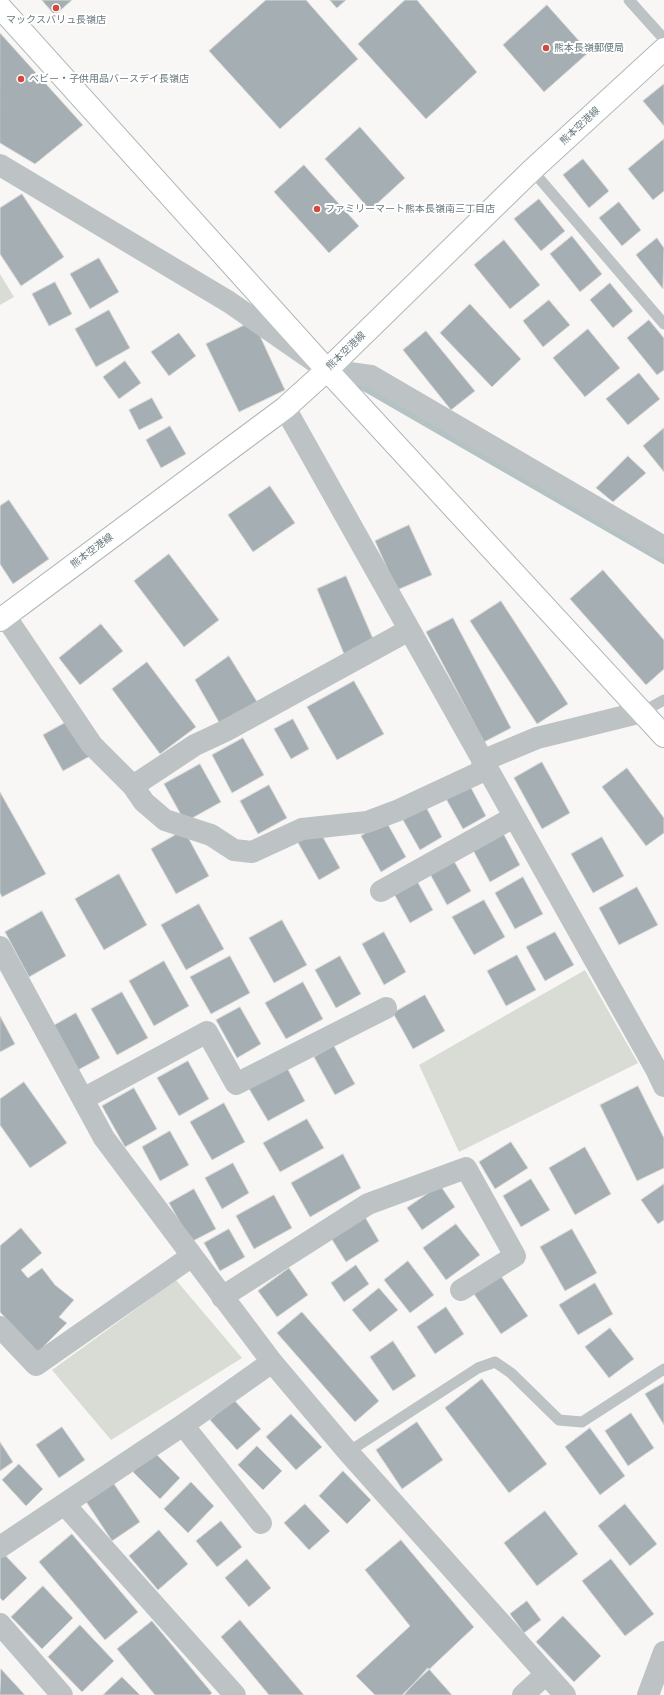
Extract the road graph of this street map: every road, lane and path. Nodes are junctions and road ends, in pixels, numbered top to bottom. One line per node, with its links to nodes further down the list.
1 (628, 0): 3 (lane)
2 (0, 7): 8 (street)
3 (664, 39)
4 (664, 49): 6 (street, 熊本空港線)
5 (0, 165): 8 (street)
6 (532, 170): 7 (lane); 8 (street, 熊本空港線)
7 (664, 324)
8 (327, 370): 9 (street, 熊本空港線); 10 (street); 14 (street)
9 (285, 408): 11 (street, 熊本空港線); 12 (street)
10 (664, 547)
11 (2, 618): 17 (street)
12 (409, 630): 16 (street); 17 (street)
13 (664, 700): 14 (lane)
14 (642, 712): 15 (street); 16 (street)
15 (664, 736)
16 (485, 765): 17 (street); 18 (street)
17 (133, 786)
18 (514, 817): 19 (street); 22 (street)
19 (382, 891)
20 (2, 954): 23 (street)
21 (386, 1008): 23 (street)
22 (664, 1086)
23 (83, 1099): 24 (street)
24 (192, 1256): 26 (street); 27 (street)
25 (461, 1290): 26 (street)
26 (222, 1297): 28 (street)
27 (0, 1327)
28 (272, 1362): 30 (street); 31 (street)
29 (664, 1370): 31 (lane)
30 (183, 1426): 32 (street); 33 (street)
31 (348, 1452): 37 (street)
32 (65, 1505): 34 (street); 39 (street)
33 (261, 1523)
34 (0, 1547)
35 (0, 1624): 38 (street)
36 (664, 1652): 42 (street)
37 (546, 1674): 40 (street); 41 (street)
38 (62, 1695)
39 (235, 1695)
40 (523, 1695)
41 (565, 1695)
42 (648, 1695)

